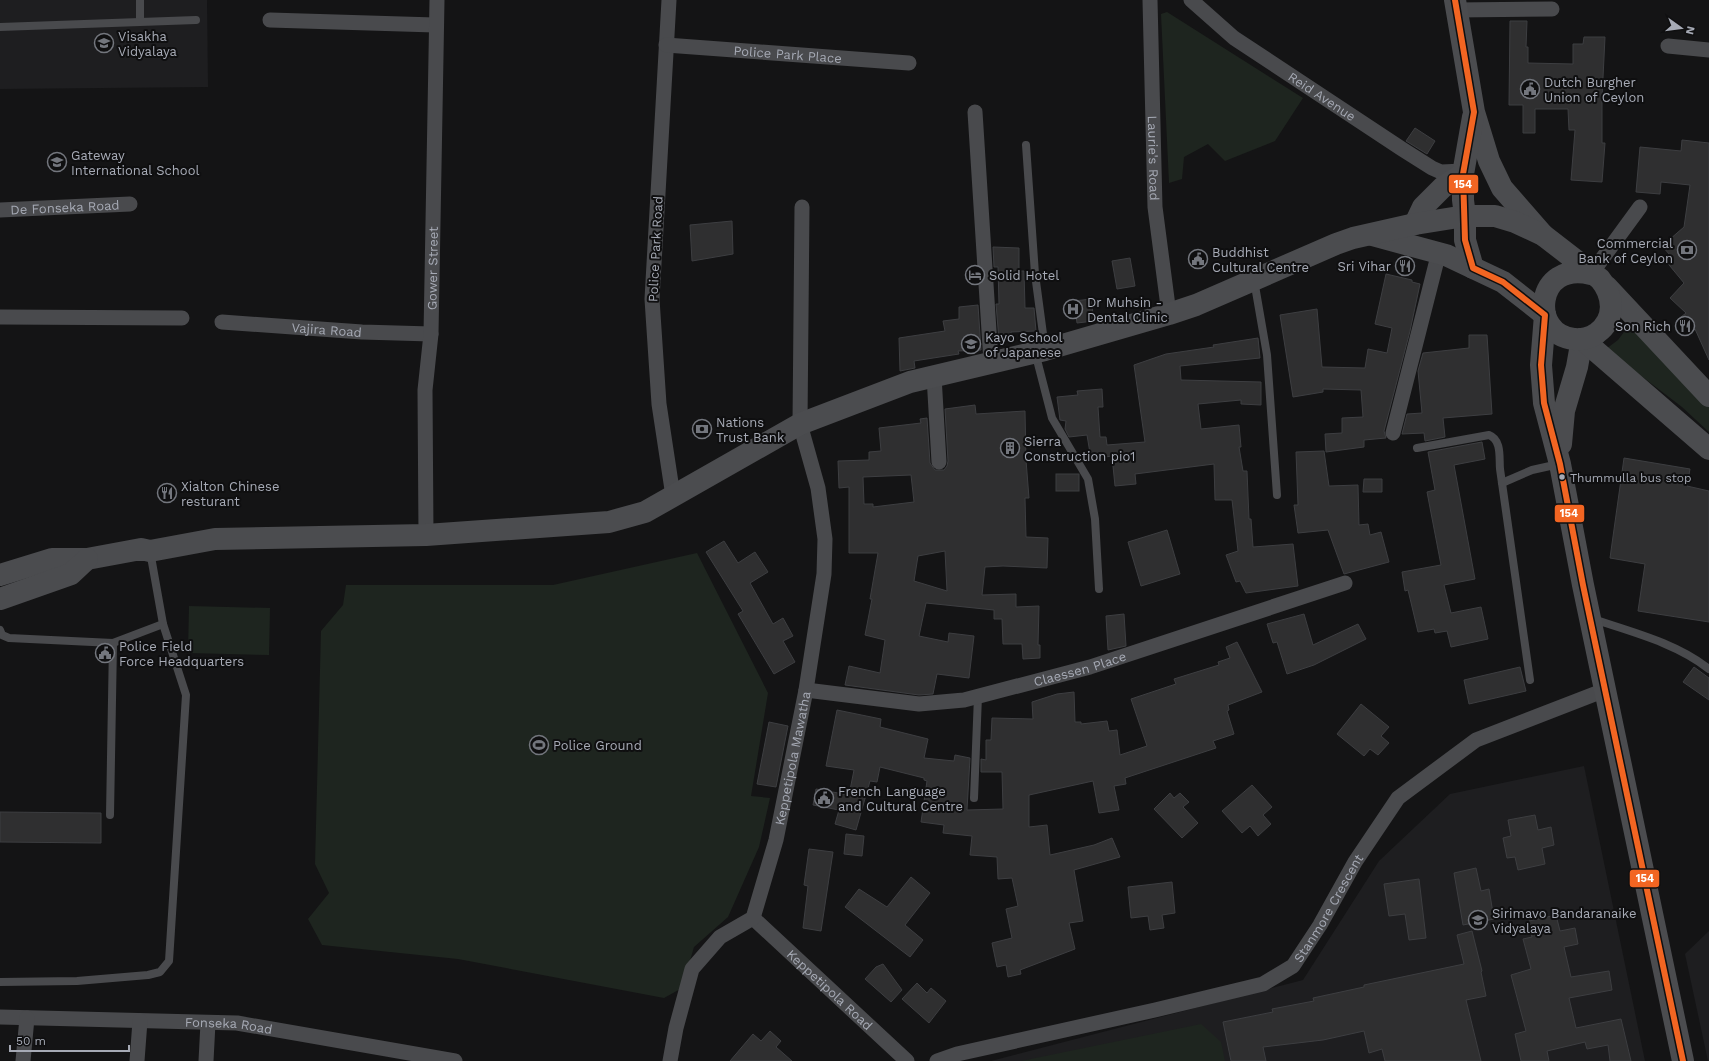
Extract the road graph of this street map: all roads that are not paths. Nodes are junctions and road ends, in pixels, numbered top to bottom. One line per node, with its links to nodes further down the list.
1 (140, 0): 10 (lane)
2 (436, 0): 11 (street, Gower Street)
3 (669, 0): 13 (street, Police Park Road)
4 (1150, 0): 33 (street, Laurie's Road)
5 (1191, 0): 20 (street, Reid Avenue)
6 (1455, 5): 7 (street); 18 (main road)
7 (1552, 9)
8 (196, 20): 10 (lane)
9 (270, 20): 11 (street)
10 (140, 21): 12 (lane)
11 (435, 26): 38 (street, Gower Street)
12 (0, 27)
13 (666, 45): 16 (street, Police Park Place); 52 (street, Police Park Road)
14 (1668, 46): 15 (street)
15 (1709, 50)
16 (909, 63)
17 (975, 112): 41 (street)
18 (1474, 112): 20 (main road); 28 (main road)
19 (1026, 145): 40 (lane)
20 (1463, 172): 25 (main road); 26 (main road)
21 (130, 204): 24 (street, De Fonseka Road)
22 (802, 207): 44 (street, Keppetipola Mawatha)
23 (1640, 207): 32 (street)
24 (0, 210)
25 (1465, 216): 26 (main road); 28 (main road); 30 (main road)
26 (1415, 224): 27 (main road)
27 (1370, 234): 29 (main road); 31 (main road)
28 (1543, 235): 32 (main road)
29 (1439, 252): 30 (main road); 45 (street)
30 (1472, 268): 34 (main road)
31 (1254, 280): 33 (main road); 51 (lane)
32 (1599, 281): 34 (main road); 39 (main road); 43 (main road)
33 (1169, 314): 40 (main road)
34 (1545, 315): 39 (main road); 49 (main road)
35 (0, 317): 36 (street)
36 (182, 318)
37 (222, 322): 38 (street, Vajira Road)
38 (431, 334): 53 (street, Gower Street)
39 (1582, 339): 47 (main road); 49 (main road)
40 (1040, 351): 41 (main road); 58 (lane)
41 (991, 362): 42 (main road)
42 (934, 376): 44 (main road); 48 (street)
43 (1709, 396)
44 (800, 424): 52 (main road); 66 (street, Keppetipola Mawatha)
45 (1393, 433)
46 (1418, 448): 50 (lane)
47 (1709, 449)
48 (939, 462)
49 (1560, 464): 50 (lane); 60 (main road)
50 (1502, 483): 65 (lane)
51 (1277, 495)
52 (673, 496): 53 (main road)
53 (426, 536): 54 (main road)
54 (150, 551): 55 (main road); 61 (lane)
55 (87, 559): 56 (main road); 59 (main road)
56 (0, 574)
57 (1345, 584): 68 (street, Claessen Place)
58 (1099, 589)
59 (0, 599)
60 (1590, 618): 64 (lane); 67 (main road)
61 (163, 624): 63 (lane); 72 (lane)
62 (0, 630): 63 (lane)
63 (113, 642): 70 (lane)
64 (1709, 669)
65 (1530, 680)
66 (806, 690): 68 (street, Claessen Place); 71 (street, Keppetipola Mawatha)
67 (1605, 690): 83 (street, Stanmore Crescent); 84 (main road)
68 (978, 696): 69 (lane)
69 (974, 798)
70 (110, 815)
71 (753, 918): 81 (street); 82 (street, Keppetipola Road)
72 (0, 982)
73 (0, 1017): 74 (street, Fonseka Road)
74 (27, 1018): 75 (street, Fonseka Road); 77 (street)
75 (140, 1021): 76 (street, Fonseka Road); 78 (street)
76 (208, 1023): 79 (street); 80 (street, Fonseka Road)
77 (23, 1061)
78 (137, 1061)
79 (206, 1061)
80 (455, 1061)
81 (670, 1061)
82 (907, 1061)
83 (938, 1061)
84 (1682, 1061)

